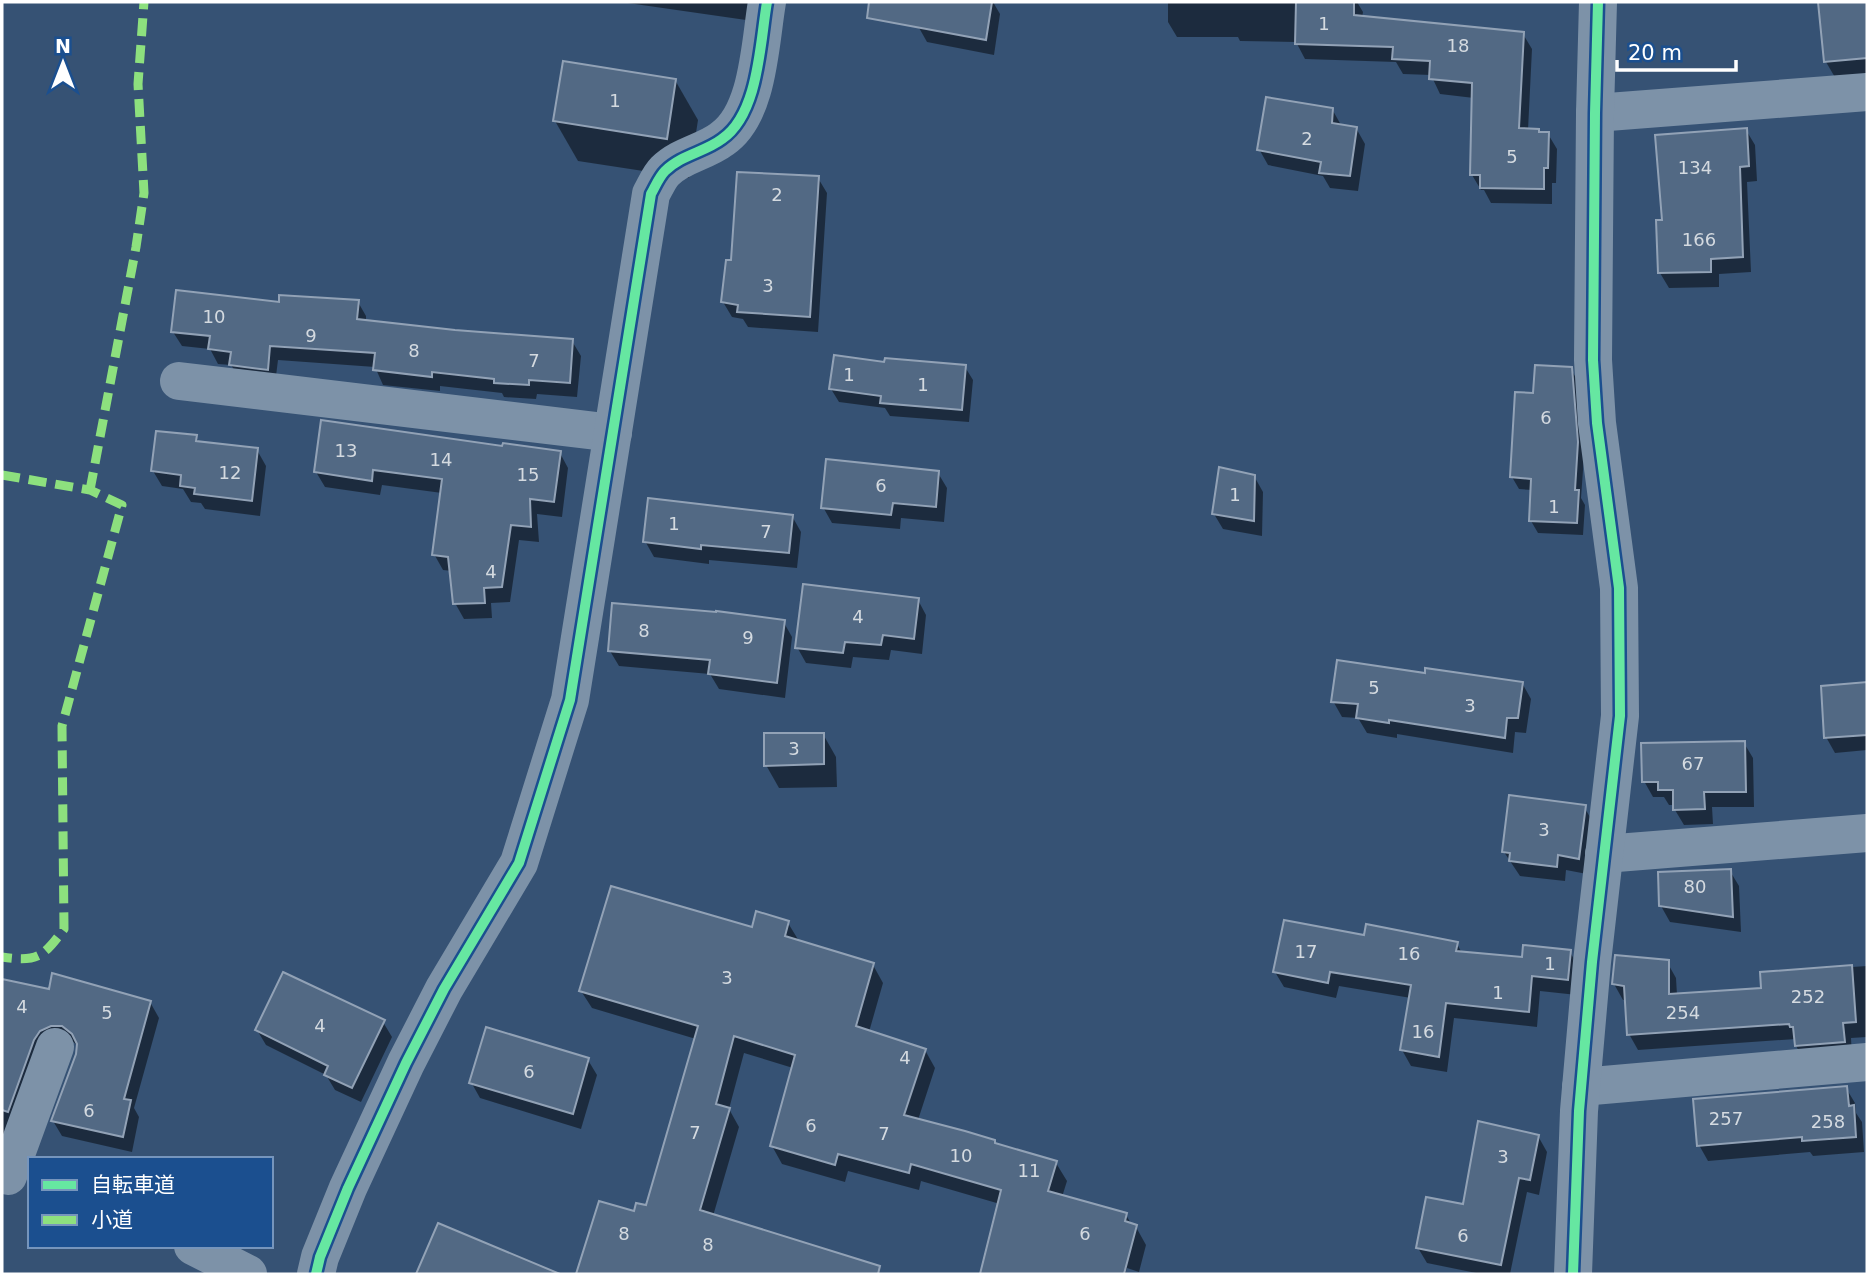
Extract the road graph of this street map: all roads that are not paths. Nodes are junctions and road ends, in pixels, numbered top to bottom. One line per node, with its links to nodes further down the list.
1 (767, 2): 6 (street)
2 (1598, 2): 4 (street)
3 (1867, 92): 4 (street)
4 (1595, 113): 8 (street)
5 (179, 381): 6 (street)
6 (613, 433): 15 (street)
7 (1867, 833): 8 (street)
8 (1604, 854): 11 (street)
9 (55, 1046): 12 (street)
10 (1867, 1062): 11 (street)
11 (1581, 1087): 16 (street)
12 (13, 1178)
13 (197, 1248): 14 (street)
14 (248, 1274)
15 (316, 1274)
16 (1573, 1274)

